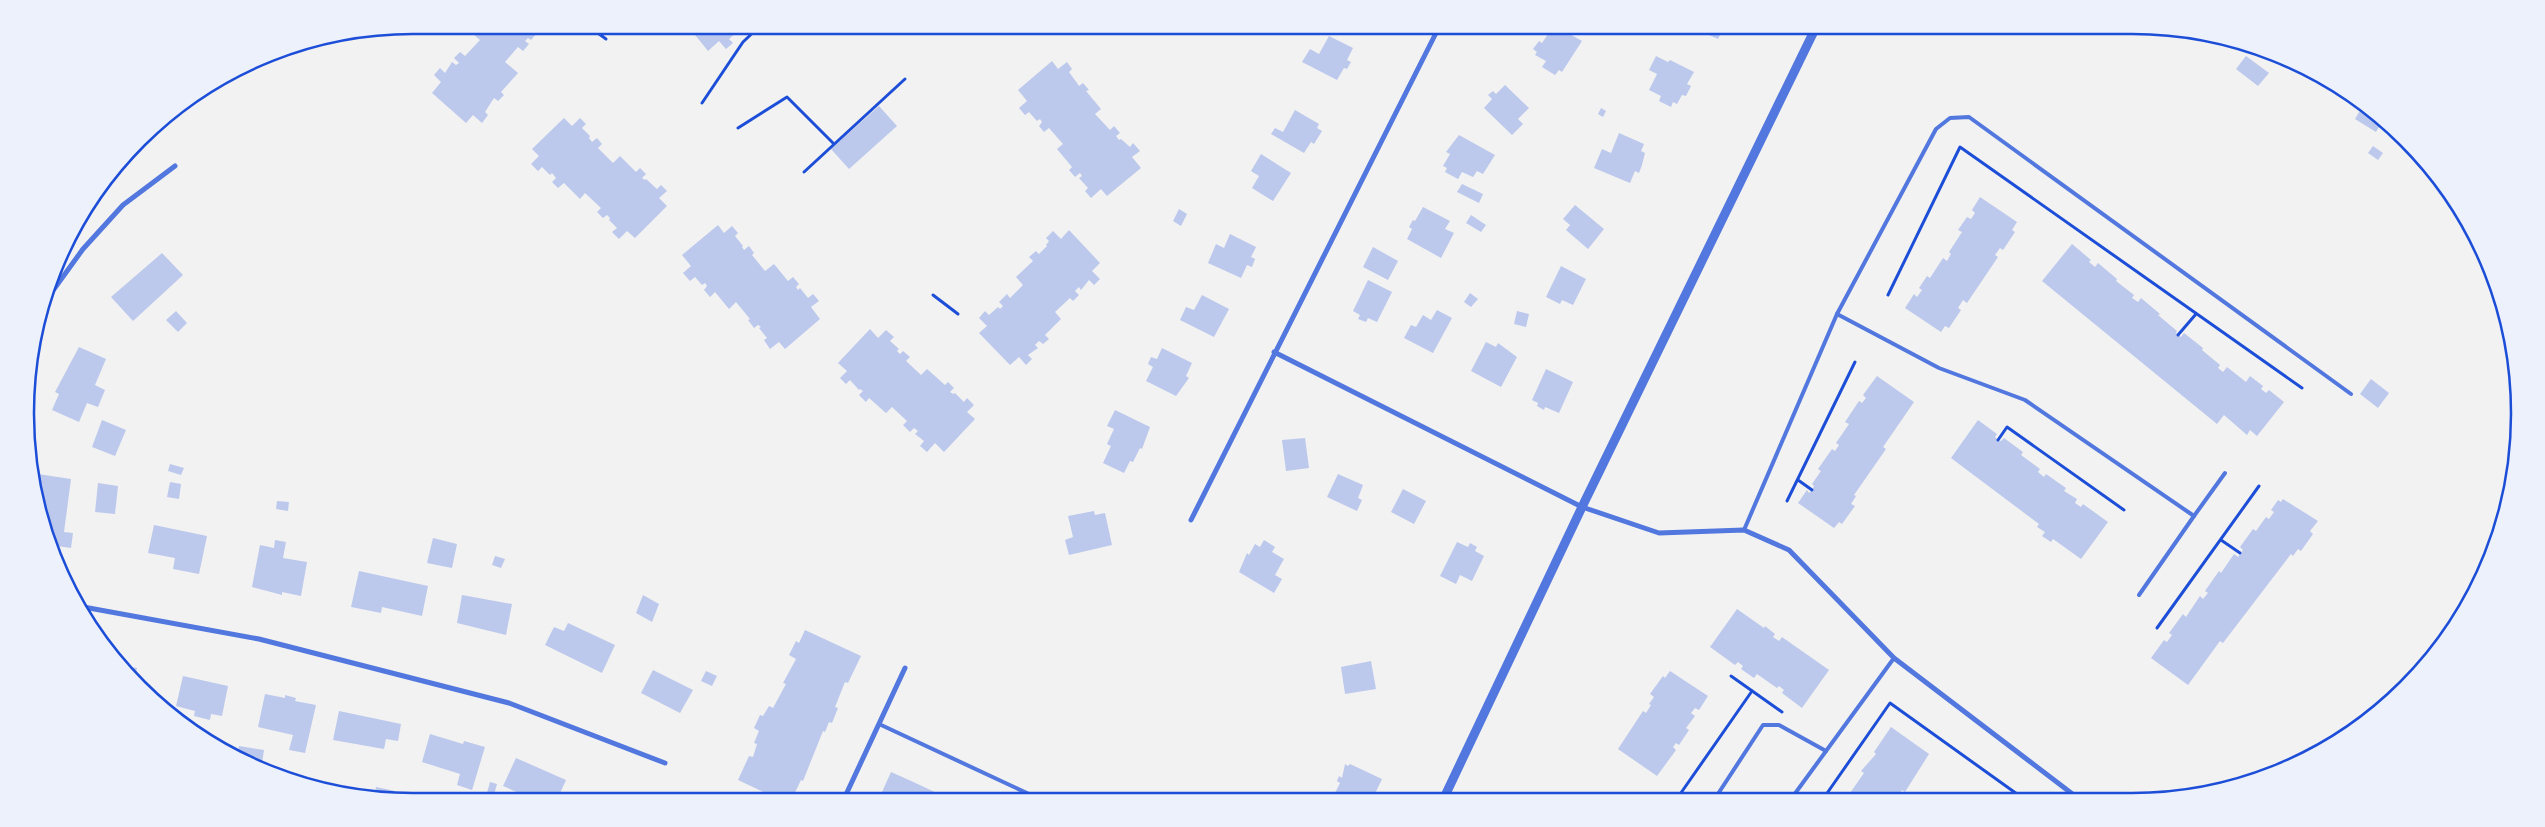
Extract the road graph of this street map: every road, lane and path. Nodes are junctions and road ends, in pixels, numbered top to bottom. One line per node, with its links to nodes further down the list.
1 (599, 34): 5 (path)
2 (751, 34): 7 (path)
3 (1435, 34): 19 (street)
4 (1813, 34): 29 (street)
5 (606, 39)
6 (905, 79): 9 (path)
7 (702, 103)
8 (738, 128): 9 (path)
9 (833, 143): 11 (path)
10 (174, 166): 12 (street)
11 (804, 172)
12 (56, 287)
13 (933, 295): 15 (path)
14 (1888, 295): 17 (path)
15 (958, 314)
16 (1837, 314): 22 (lane); 31 (lane); 33 (lane)
17 (2196, 314): 18 (path); 21 (path)
18 (2178, 335)
19 (1274, 352): 29 (street); 32 (street)
20 (1854, 362): 25 (path)
21 (2302, 388)
22 (2351, 394)
23 (1998, 440): 30 (path)
24 (2225, 473): 31 (lane)
25 (1798, 480): 27 (path); 28 (path)
26 (2259, 486): 34 (path)
27 (1812, 490)
28 (1787, 501)
29 (1582, 507): 33 (street); 47 (street)
30 (2124, 510)
31 (2194, 516): 36 (lane)
32 (1191, 520)
33 (1744, 530): 39 (street)
34 (2221, 540): 35 (path); 38 (path)
35 (2240, 552)
36 (2139, 595)
37 (88, 608): 44 (street)
38 (2157, 628)
39 (1894, 658): 43 (lane); 53 (street)
40 (905, 668): 42 (street)
41 (1752, 691): 48 (path)
42 (879, 724): 45 (street); 46 (lane)
43 (1826, 751): 49 (lane); 50 (lane)
44 (665, 764)
45 (847, 793)
46 (1027, 793)
47 (1446, 793)
48 (1681, 793)
49 (1719, 793)
50 (1795, 793)
51 (1827, 793): 52 (path)
52 (2016, 793)
53 (2071, 793)

